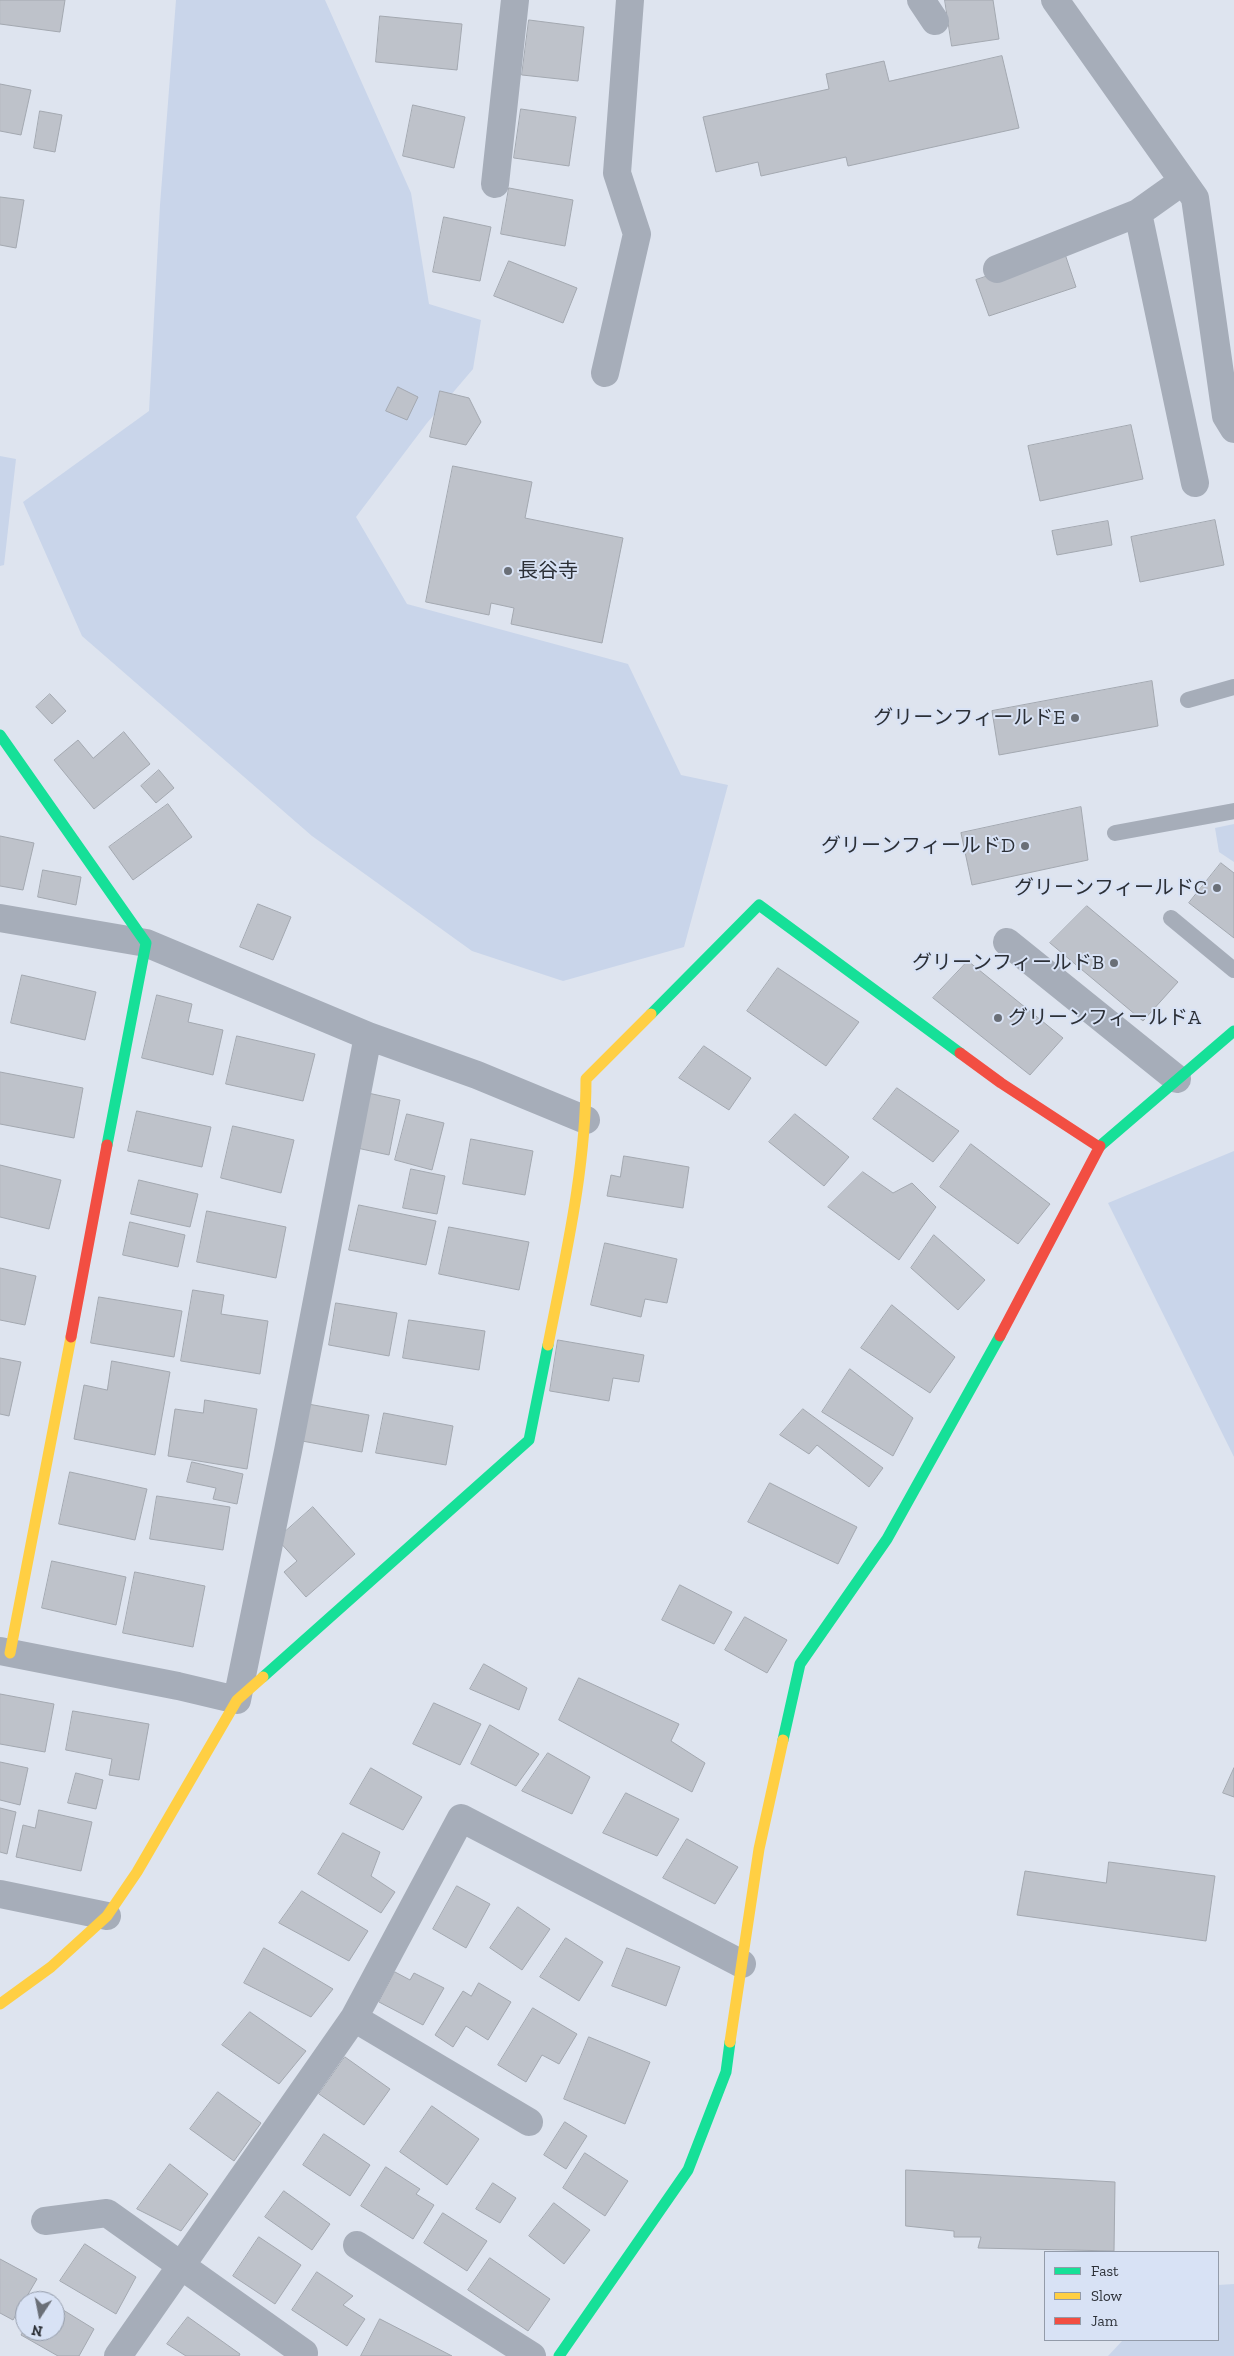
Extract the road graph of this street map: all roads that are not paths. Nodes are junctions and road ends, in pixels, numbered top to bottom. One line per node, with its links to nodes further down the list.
1 (516, 0): 5 (street)
2 (630, 0): 8 (street)
3 (1055, 0): 4 (street)
4 (1183, 181): 6 (street); 9 (street)
5 (495, 184)
6 (1138, 213): 7 (street); 10 (street)
7 (998, 269)
8 (605, 373)
9 (1234, 429)
10 (1195, 484)
11 (1234, 687): 12 (lane)
12 (1188, 700)
13 (0, 735): 19 (street)
14 (1234, 811): 15 (lane)
15 (1115, 833)
16 (0, 918): 19 (street)
17 (1170, 918): 20 (lane)
18 (1007, 942): 23 (street)
19 (146, 943): 22 (street); 26 (street)
20 (1234, 970)
21 (1234, 1031): 23 (street)
22 (368, 1036): 24 (street); 27 (street)
23 (1177, 1079): 25 (street)
24 (586, 1120): 25 (street); 27 (street)
25 (1099, 1147): 30 (street)
26 (5, 1652): 27 (street)
27 (237, 1700): 29 (street)
28 (0, 1894): 29 (street)
29 (107, 1916): 31 (street)
30 (742, 1964): 32 (street); 40 (street)
31 (0, 2004)
32 (354, 2018): 33 (street); 36 (street)
33 (529, 2122)
34 (45, 2220): 36 (street)
35 (357, 2245): 39 (street)
36 (181, 2266): 37 (street); 38 (street)
37 (304, 2352)
38 (118, 2356)
39 (532, 2356)
40 (559, 2356)

